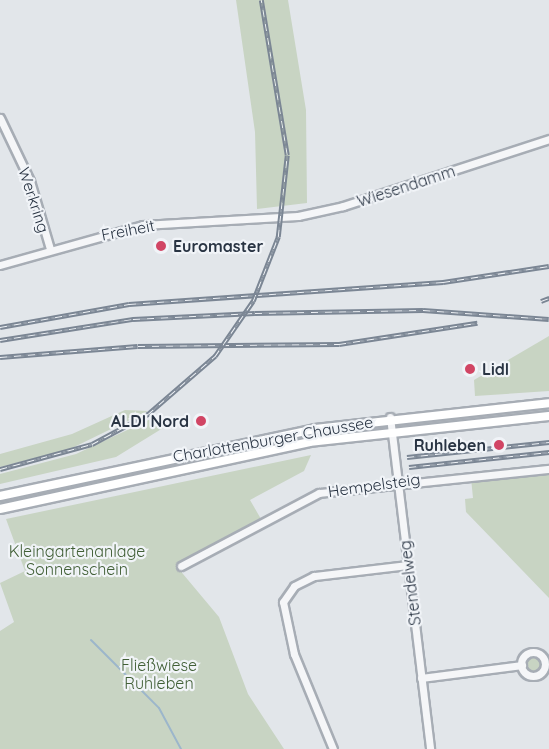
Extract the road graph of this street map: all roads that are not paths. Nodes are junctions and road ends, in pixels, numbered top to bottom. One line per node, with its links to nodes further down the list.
1 (0, 118): 4 (street, Werkring)
2 (549, 139): 3 (street, Wiesendamm)
3 (260, 218): 4 (street, Freiheit)
4 (50, 249): 5 (street, Freiheit)
5 (0, 265)
6 (549, 403): 8 (main road, Charlottenburger Chaussee)
7 (549, 416): 9 (main road, Charlottenburger Chaussee)
8 (390, 417): 9 (street, Stendelweg); 12 (main road, Charlottenburger Chaussee)
9 (392, 430): 11 (street, Stendelweg); 13 (main road, Charlottenburger Chaussee)
10 (549, 469): 11 (street, Hempelsteig)
11 (399, 481): 14 (street, Stendelweg); 15 (street, Hempelsteig)
12 (0, 496)
13 (0, 509)
14 (408, 565): 17 (street, Stendelweg); 18 (street)
15 (181, 566)
16 (522, 665): 17 (street)
17 (421, 678): 19 (street, Stendelweg)
18 (333, 749)
19 (430, 749)

